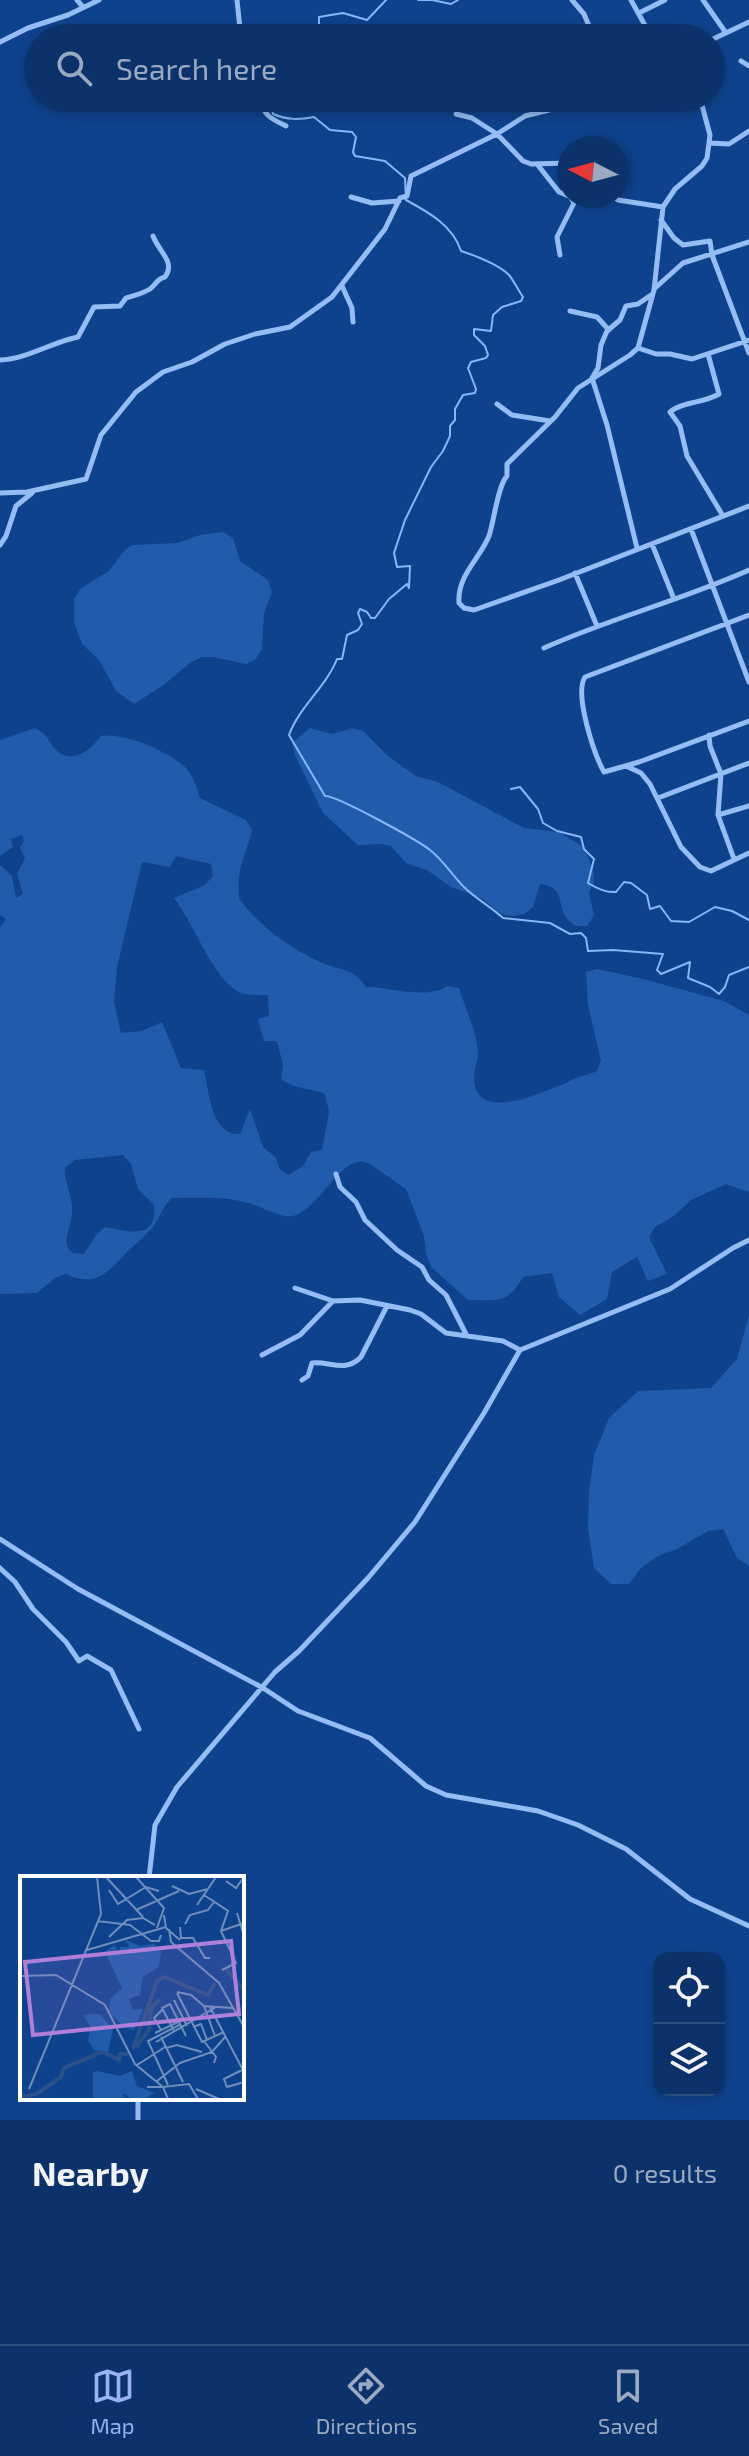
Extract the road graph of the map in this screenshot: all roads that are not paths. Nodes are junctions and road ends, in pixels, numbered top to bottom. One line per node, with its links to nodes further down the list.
1 (77, 0): 8 (street)
2 (99, 0): 8 (street)
3 (237, 0): 12 (street)
4 (572, 0): 13 (street)
5 (631, 0): 9 (street)
6 (665, 0): 9 (street)
7 (703, 0): 15 (street)
8 (83, 7): 11 (street)
9 (639, 13): 14 (street)
10 (749, 22): 17 (street)
11 (38, 24)
12 (240, 24)
13 (588, 24)
14 (645, 24)
15 (720, 24)
16 (24, 30): 18 (street)
17 (726, 33)
18 (0, 42)
19 (741, 61): 20 (street)
20 (749, 66)
21 (265, 112): 25 (street)
22 (541, 112): 27 (street)
23 (705, 112): 28 (street)
24 (456, 114): 27 (street)
25 (286, 126)
26 (749, 131): 28 (street)
27 (497, 134): 29 (street); 33 (street)
28 (709, 143): 35 (street)
29 (536, 163): 30 (street); 31 (street)
30 (557, 163)
31 (557, 189)
32 (351, 197): 33 (street)
33 (402, 198): 42 (street)
34 (629, 202): 35 (street)
35 (663, 207): 37 (street)
36 (572, 208): 40 (street)
37 (661, 220): 41 (street); 43 (street)
38 (153, 236): 51 (street)
39 (749, 242): 41 (street)
40 (560, 255)
41 (712, 255): 43 (street); 47 (street)
42 (342, 286): 45 (street); 55 (street)
43 (653, 292): 46 (street); 48 (street)
44 (570, 311): 46 (street)
45 (353, 322)
46 (609, 330): 52 (street)
47 (747, 340): 49 (street); 50 (street)
48 (638, 348): 50 (street); 52 (street)
49 (749, 353)
50 (708, 354): 58 (street)
51 (0, 360)
52 (592, 378): 54 (street); 62 (street)
53 (497, 404): 54 (street)
54 (551, 421): 64 (street)
55 (36, 490): 56 (street); 61 (street)
56 (0, 493)
57 (749, 506): 58 (street)
58 (723, 516): 59 (street)
59 (691, 529): 60 (street); 65 (street)
60 (652, 544): 62 (street); 66 (street)
61 (0, 545)
62 (637, 548): 64 (street)
63 (749, 570): 65 (street)
64 (575, 573): 69 (street)
65 (713, 586): 66 (street); 68 (street)
66 (674, 599): 69 (street)
67 (749, 615): 68 (street)
68 (727, 624): 71 (street); 75 (street)
69 (597, 626): 70 (street)
70 (544, 648)
71 (749, 682)
72 (749, 721): 73 (street)
73 (709, 735): 75 (street); 76 (street)
74 (749, 763): 76 (street)
75 (626, 766): 77 (street)
76 (721, 774): 77 (street); 79 (street)
77 (658, 798): 81 (street)
78 (749, 806): 79 (street)
79 (718, 815): 81 (street)
80 (749, 853): 81 (street)
81 (734, 859)
82 (336, 1174): 87 (street)
83 (749, 1240): 88 (street)
84 (295, 1288): 85 (street)
85 (333, 1301): 86 (street); 89 (street)
86 (387, 1306): 87 (street); 90 (street)
87 (467, 1336): 88 (street)
88 (520, 1350): 93 (street)
89 (262, 1355)
90 (302, 1380)
91 (0, 1539): 93 (street)
92 (0, 1568): 94 (street)
93 (263, 1688): 95 (street); 96 (street)
94 (139, 1729)
95 (149, 1876)
96 (749, 1926)

